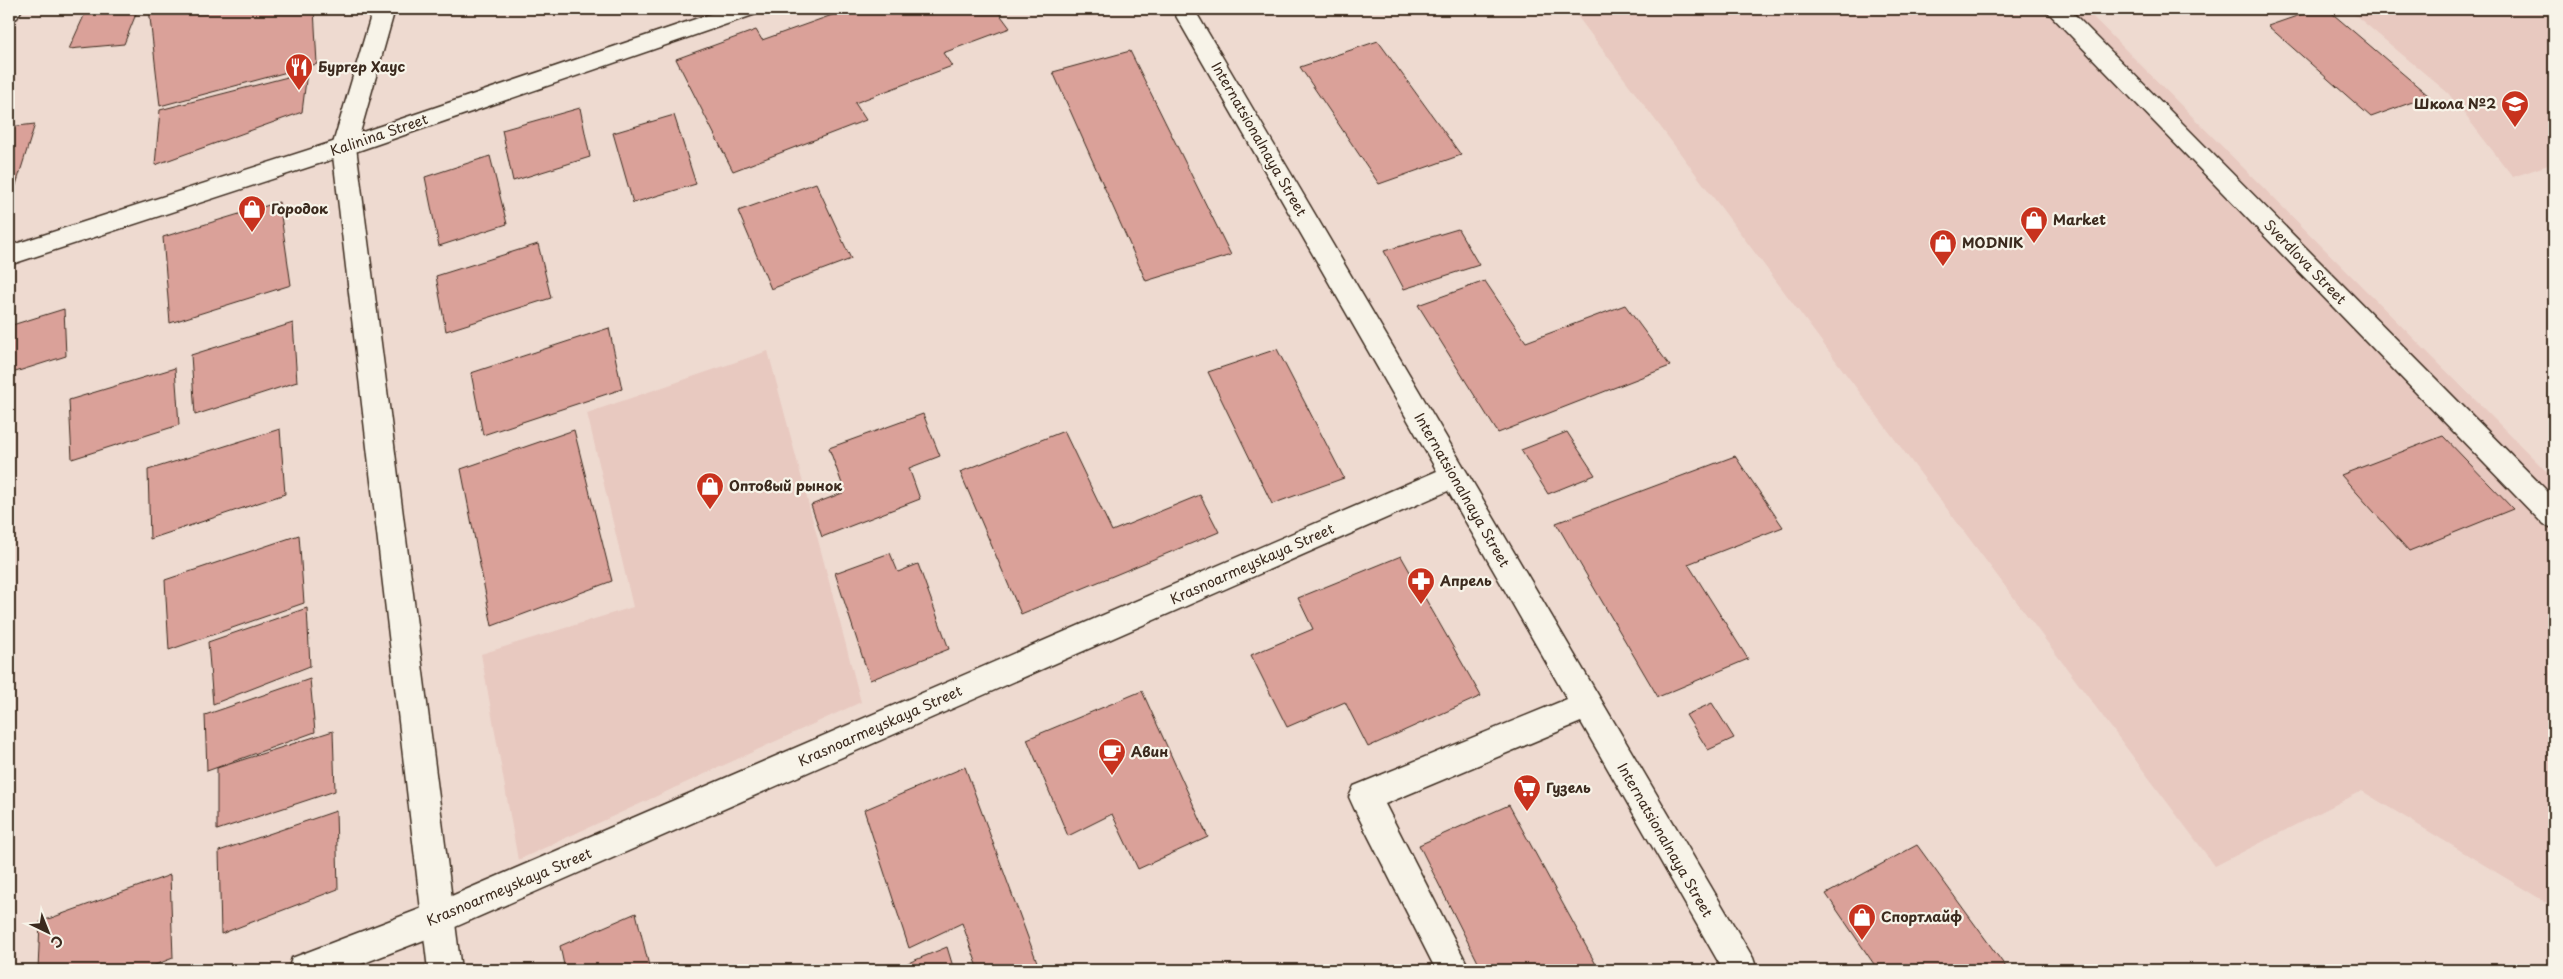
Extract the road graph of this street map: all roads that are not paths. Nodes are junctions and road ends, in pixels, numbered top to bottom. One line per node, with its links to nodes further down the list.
1 (11, 9): 6 (street)
2 (384, 9): 7 (street)
3 (748, 9): 7 (street, Kalinina Street)
4 (1183, 9): 9 (street, Internatsionalnaya Street)
5 (2056, 9): 10 (street, Sverdlova Street)
6 (9, 14)
7 (344, 147): 8 (street, Kalinina Street); 12 (street)
8 (9, 256)
9 (1454, 476): 11 (street, Internatsionalnaya Street); 12 (street, Krasnoarmeyskaya Street)
10 (2554, 516)
11 (1587, 705): 15 (street); 16 (street, Internatsionalnaya Street)
12 (437, 919): 13 (street, Krasnoarmeyskaya Street); 14 (street)
13 (304, 970)
14 (444, 970)
15 (1453, 970)
16 (1741, 970)

